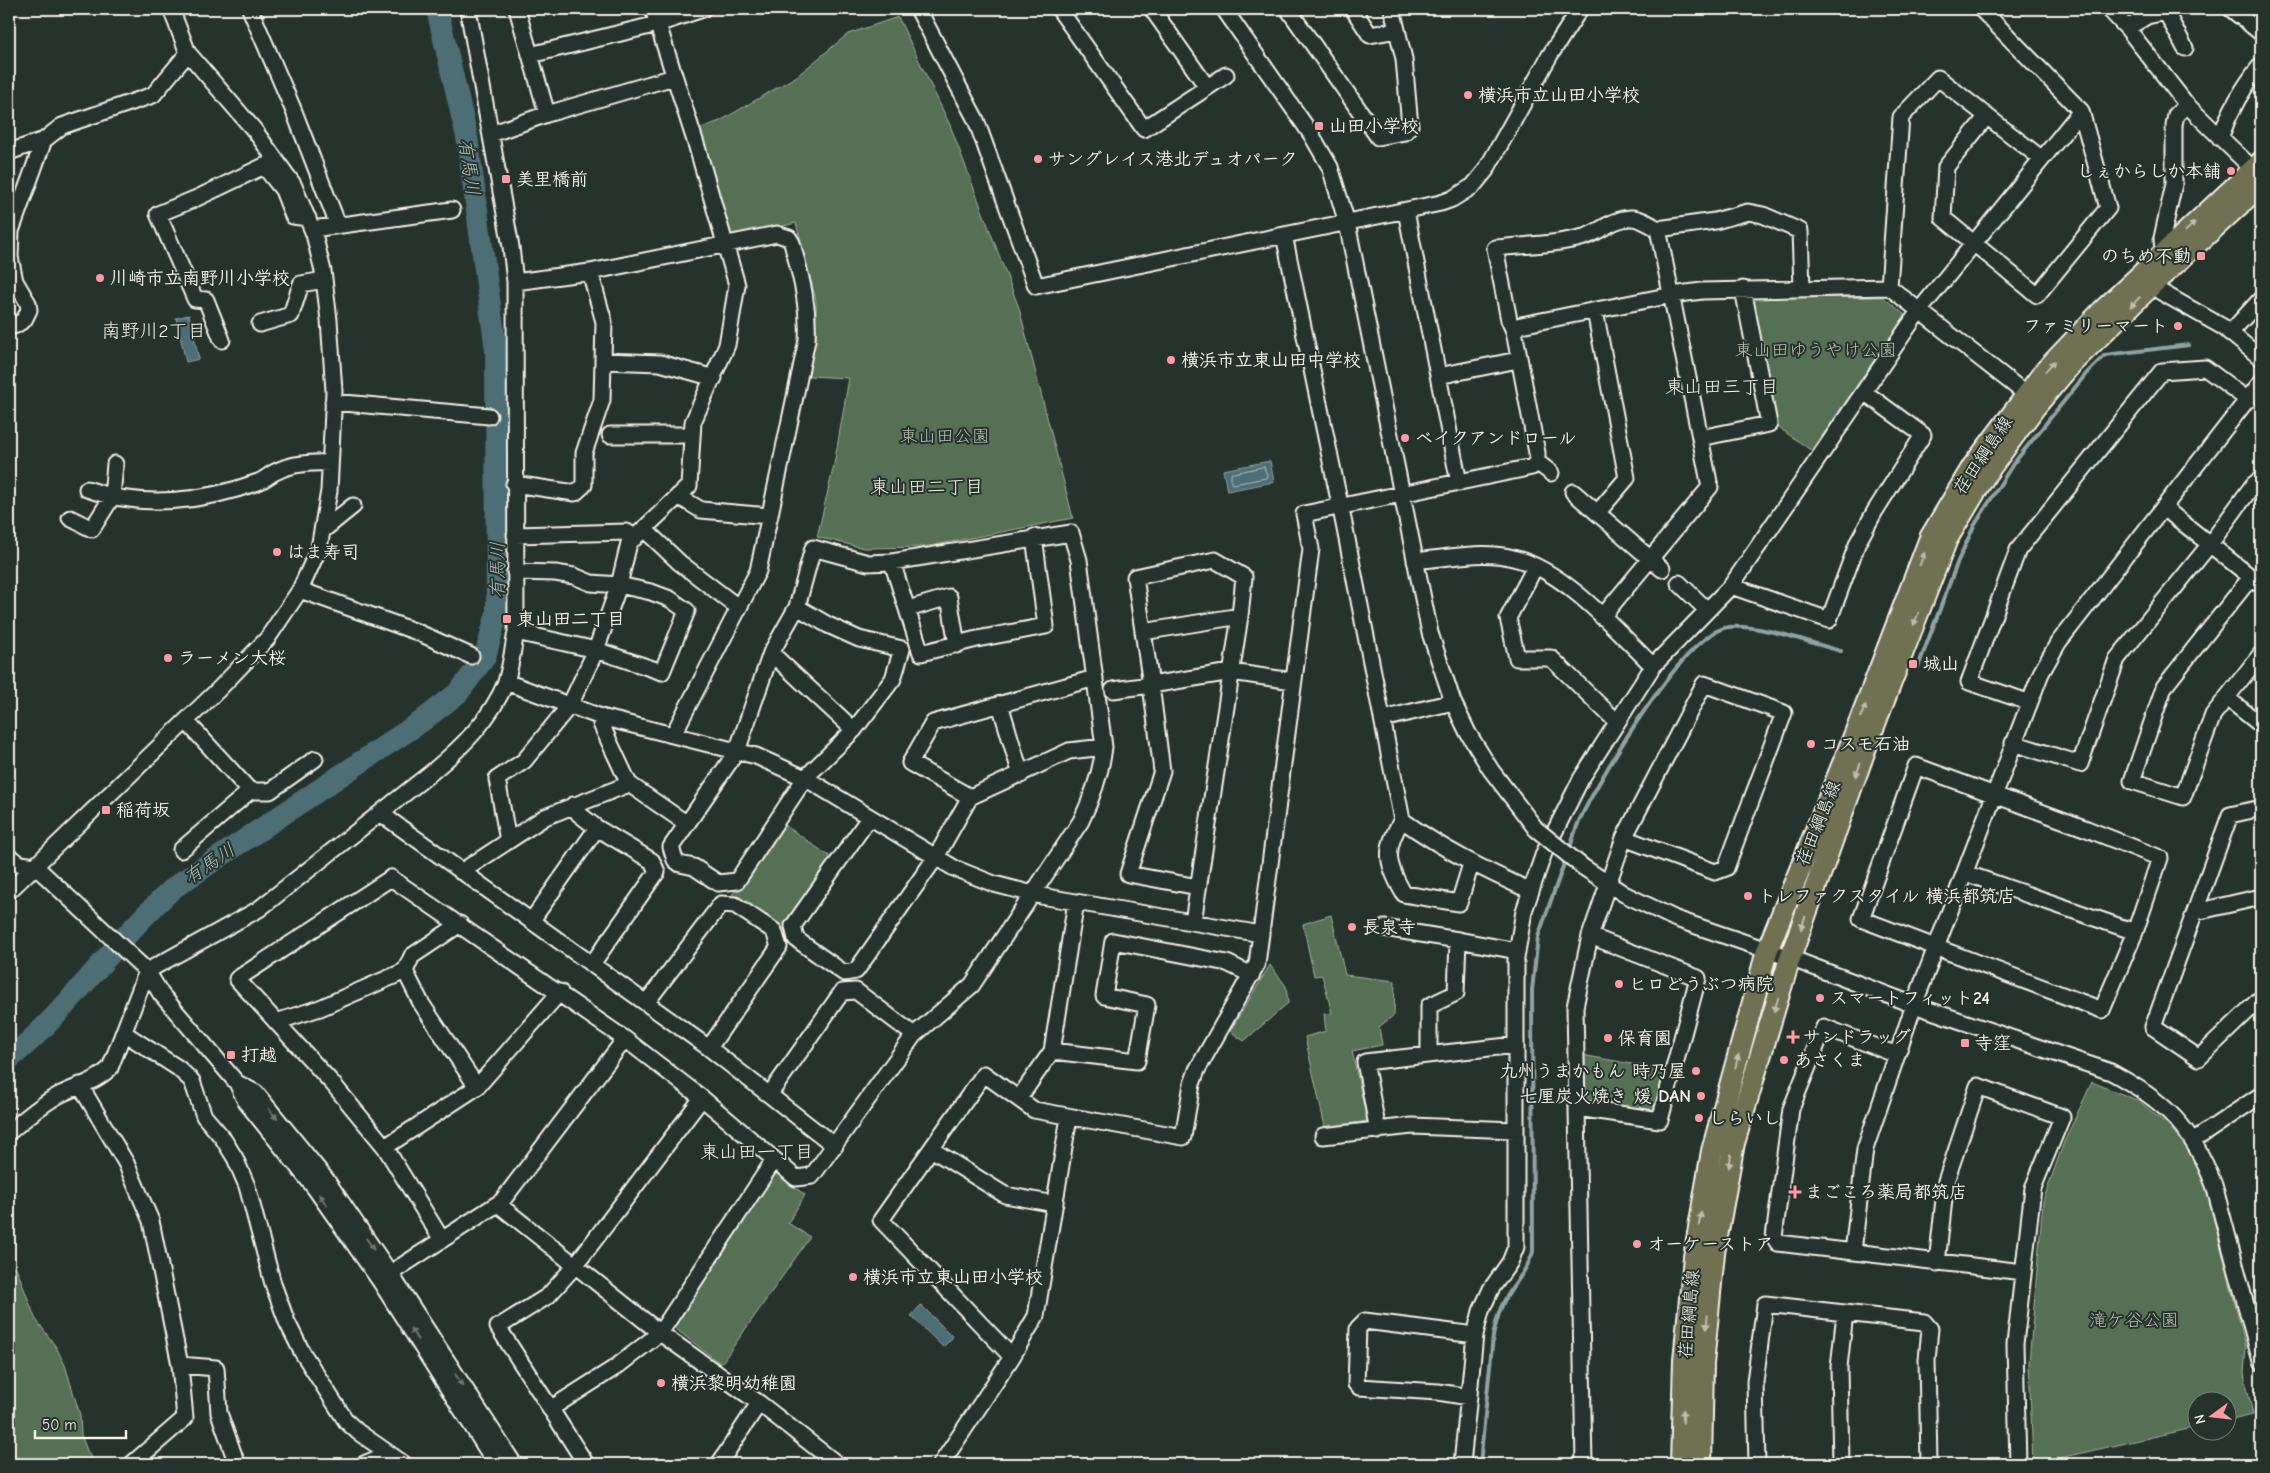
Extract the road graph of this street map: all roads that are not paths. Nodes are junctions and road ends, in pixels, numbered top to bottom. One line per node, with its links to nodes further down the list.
1 (172, 9): 24 (street)
2 (250, 9): 44 (street)
3 (468, 9): 34 (street)
4 (517, 9): 25 (street)
5 (653, 9): 19 (street)
6 (703, 9): 19 (street)
7 (918, 9): 46 (street)
8 (1059, 9): 29 (street)
9 (1152, 9): 29 (street)
10 (1224, 9): 43 (street)
11 (1288, 9): 21 (street)
12 (1353, 9): 21 (street)
13 (1392, 9): 21 (street)
14 (1580, 9): 41 (street)
15 (1981, 9): 31 (street)
16 (2109, 9): 20 (street)
17 (2231, 9): 22 (street)
18 (2169, 10): 20 (street); 23 (street)
19 (658, 24): 25 (street); 28 (street)
20 (2127, 28): 30 (street)
21 (1397, 30)
22 (2261, 33)
23 (2185, 48)
24 (188, 52): 36 (street); 42 (street)
25 (530, 55): 32 (street)
26 (2261, 65): 35 (street)
27 (1226, 75): 29 (street)
28 (674, 77): 32 (street); 47 (street)
29 (1207, 87)
30 (2186, 105): 35 (street); 49 (street)
31 (2081, 111): 38 (street); 48 (street)
32 (546, 114): 34 (street)
33 (1987, 116): 38 (street); 48 (street); 54 (street)
34 (491, 134): 52 (street)
35 (2220, 138): 39 (street)
36 (44, 140): 37 (street); 62 (street)
37 (9, 152)
38 (2042, 159): 48 (street)
39 (2259, 173): 49 (main road, 荏田綱島線, one-way to 39); 53 (main road, 荏田綱島線)
40 (452, 210): 44 (street)
41 (1406, 211): 43 (street); 69 (street)
42 (310, 223): 44 (street); 51 (street); 65 (street)
43 (1348, 223): 46 (street); 89 (street)
44 (338, 225)
45 (1658, 230): 55 (street); 57 (street); 63 (street)
46 (1284, 235): 93 (street)
47 (726, 244): 50 (street); 70 (street); 96 (street)
48 (1973, 244): 60 (street)
49 (2163, 253): 73 (main road, 荏田綱島線, one-way to 49)
50 (590, 272): 52 (street); 68 (street)
51 (324, 280): 61 (street); 75 (street)
52 (515, 282): 86 (street)
53 (2153, 284): 64 (street); 190 (main road, 荏田綱島線, one-way to 190)
54 (1889, 287): 55 (street); 60 (street)
55 (1802, 288): 56 (street)
56 (1743, 289): 57 (street); 79 (street)
57 (1672, 295): 59 (street); 79 (street)
58 (2261, 299): 64 (street)
59 (1595, 311): 63 (street); 95 (street)
60 (1919, 312): 72 (street); 73 (street)
61 (260, 324)
62 (9, 327)
63 (1514, 331): 67 (street)
64 (2230, 333): 66 (street)
65 (222, 340)
66 (2261, 358)
67 (1518, 360): 69 (street); 80 (street)
68 (603, 361): 70 (street); 86 (street)
69 (1438, 376): 85 (street)
70 (714, 378): 77 (street)
71 (2261, 382): 74 (street)
72 (1864, 392): 111 (street); 111 (street)
73 (2026, 394): 189 (main road, 荏田綱島線, one-way to 73)
74 (2248, 400): 94 (street); 135 (street)
75 (333, 402): 76 (street); 81 (street)
76 (489, 416)
77 (692, 434): 78 (street); 91 (street)
78 (610, 435)
79 (1700, 438): 105 (street)
80 (1537, 462): 83 (street); 85 (street)
81 (330, 463): 90 (street); 98 (street)
82 (115, 464): 90 (street)
83 (1551, 473)
84 (2261, 478): 102 (street)
85 (1458, 483): 89 (street)
86 (514, 484): 100 (street)
87 (86, 489): 90 (street)
88 (1573, 492): 95 (street)
89 (1401, 494): 93 (street); 103 (street)
90 (112, 496): 97 (street)
91 (678, 496): 96 (street); 99 (street)
92 (353, 506): 98 (street)
93 (1341, 507): 129 (street); 139 (street)
94 (2164, 508): 102 (street); 135 (street)
95 (1598, 512): 105 (street)
96 (770, 516): 114 (street)
97 (70, 518)
98 (322, 531): 112 (street)
99 (640, 534): 100 (street); 110 (street); 114 (street)
100 (515, 535): 107 (street)
101 (1034, 537): 104 (street); 121 (street); 128 (street)
102 (2210, 544): 108 (street); 145 (street)
103 (1415, 561): 106 (street); 134 (street)
104 (892, 562): 113 (street); 115 (street)
105 (1656, 564): 118 (street)
106 (1535, 567): 118 (street); 141 (street)
107 (516, 572): 110 (street); 119 (street)
108 (2256, 581): 133 (street)
109 (1679, 584): 116 (street)
110 (619, 585): 122 (street); 122 (street)
111 (1731, 586): 116 (street)
112 (300, 590): 125 (street); 140 (street)
113 (797, 607): 123 (street); 143 (street)
114 (739, 608): 144 (street)
115 (908, 609): 121 (street); 121 (street)
116 (1708, 610): 126 (street)
117 (1240, 616): 120 (street); 120 (street); 127 (street)
118 (1602, 617): 126 (street)
119 (516, 632): 122 (street); 130 (street)
120 (1143, 632): 131 (street)
121 (957, 645)
122 (596, 650): 137 (street)
123 (771, 652): 143 (street); 147 (street)
124 (2261, 654): 133 (street)
125 (471, 656)
126 (1653, 666): 141 (street)
127 (1231, 672): 129 (street); 131 (street); 172 (street)
128 (1095, 678): 136 (street); 146 (street)
129 (1293, 681): 184 (street)
130 (506, 682): 137 (street); 157 (street)
131 (1152, 685): 132 (street); 172 (street)
132 (1113, 690)
133 (2227, 698): 142 (street)
134 (1453, 702): 139 (street); 171 (street, bridge)
135 (2028, 702): 145 (street)
136 (1000, 704): 149 (street); 154 (street)
137 (570, 705): 138 (street); 163 (street)
138 (602, 717): 144 (street); 151 (street)
139 (1384, 719): 159 (street)
140 (186, 720): 152 (street); 168 (street)
141 (1617, 722): 174 (street)
142 (2261, 725)
143 (854, 730): 150 (street)
144 (673, 735): 147 (street)
145 (2013, 743): 153 (street)
146 (1104, 747): 149 (street); 175 (street)
147 (737, 751): 150 (street); 160 (street)
148 (315, 759): 152 (street)
149 (1020, 775): 154 (street)
150 (805, 778): 158 (street); 160 (street)
151 (629, 784): 155 (street); 160 (street)
152 (250, 791): 164 (street)
153 (1993, 796): 170 (street); 183 (street); 187 (street)
154 (970, 797): 166 (street)
155 (573, 805): 161 (street); 163 (street)
156 (2261, 808): 178 (street)
157 (380, 814): 169 (street); 192 (street)
158 (869, 818): 166 (street); 166 (street)
159 (1402, 820): 167 (street); 167 (street)
160 (688, 824)
161 (598, 828): 179 (street); 191 (street)
162 (1624, 838): 162 (street); 171 (street)
163 (508, 841): 169 (street)
164 (181, 850)
165 (9, 857): 168 (street)
166 (936, 857): 175 (street)
167 (1471, 864): 174 (street)
168 (34, 866): 173 (street); 192 (street)
169 (461, 872): 179 (street)
170 (1965, 873): 183 (street); 187 (street)
171 (1608, 884): 185 (street); 189 (street)
172 (1198, 886): 180 (street)
173 (9, 890)
174 (1531, 891): 188 (street)
175 (1036, 894): 177 (street); 201 (street)
176 (2261, 897): 178 (street)
177 (1072, 902): 180 (street); 205 (street)
178 (2196, 912): 196 (street)
179 (532, 920): 191 (street)
180 (1193, 922): 184 (street)
181 (460, 924): 193 (street); 195 (street); 199 (street)
182 (1384, 928): 186 (street)
183 (2134, 932): 187 (street)
184 (1260, 934): 194 (street)
185 (1590, 936): 214 (street); 214 (street)
186 (1458, 940): 188 (street); 207 (street)
187 (1937, 949): 198 (street)
188 (1517, 951): 203 (street)
189 (1767, 951): 190 (street); 255 (main road, 荏田綱島線, one-way to 189)
190 (1790, 958): 198 (street); 256 (main road, 荏田綱島線, one-way to 256)
191 (592, 964): 197 (street)
192 (147, 971): 200 (street); 232 (street)
193 (405, 971): 199 (street); 209 (street)
194 (1252, 974): 205 (street); 215 (street)
195 (560, 992): 202 (street); 209 (street)
196 (2261, 998)
197 (646, 1003): 204 (street); 204 (street)
198 (1914, 1006): 206 (street); 220 (street)
199 (276, 1022): 222 (street)
200 (124, 1033): 208 (street); 242 (street)
201 (914, 1035): 210 (street); 221 (street)
202 (625, 1038): 212 (street); 225 (street)
203 (1516, 1044): 207 (street); 216 (street)
204 (709, 1048): 210 (street)
205 (1052, 1051): 213 (street)
206 (1897, 1054): 228 (street); 228 (street)
207 (1429, 1055): 217 (street)
208 (80, 1085): 218 (street); 238 (street)
209 (477, 1088): 222 (street)
210 (770, 1094): 221 (street)
211 (2261, 1095): 220 (street)
212 (702, 1098): 224 (street); 230 (street)
213 (1019, 1098): 215 (street); 223 (street)
214 (1577, 1108): 254 (street)
215 (1069, 1118): 226 (street)
216 (1516, 1130): 217 (street); 235 (street)
217 (1378, 1131): 219 (street)
218 (9, 1132)
219 (1324, 1136)
220 (2194, 1140): 237 (street)
221 (834, 1146): 224 (street)
222 (385, 1147): 227 (street)
223 (931, 1149): 226 (street); 236 (street)
224 (774, 1160): 234 (street)
225 (498, 1204): 227 (street); 230 (street)
226 (1054, 1204): 236 (street)
227 (442, 1240): 232 (street)
228 (1853, 1252): 229 (street)
229 (1937, 1263): 231 (street); 231 (street)
230 (574, 1266): 234 (street); 241 (street)
231 (2023, 1272): 260 (street)
232 (385, 1277): 248 (street, one-way to 232); 249 (street, one-way to 249)
233 (1845, 1313): 257 (street); 258 (street); 259 (street)
234 (660, 1334): 240 (street); 241 (street)
235 (1475, 1334): 239 (street); 239 (street)
236 (1012, 1357): 252 (street)
237 (2261, 1362)
238 (180, 1365): 244 (street); 245 (street)
239 (1469, 1397): 253 (street)
240 (759, 1403): 243 (street); 251 (street)
241 (550, 1410): 250 (street)
242 (388, 1454): 246 (street); 247 (street)
243 (833, 1463)
244 (132, 1464)
245 (237, 1464)
246 (364, 1464)
247 (404, 1464)
248 (496, 1464)
249 (514, 1464)
250 (586, 1464)
251 (719, 1464)
252 (941, 1464)
253 (1462, 1464)
254 (1584, 1464)
255 (1681, 1464)
256 (1701, 1464)
257 (1757, 1464)
258 (1841, 1464)
259 (1929, 1464)
260 (2018, 1464)

